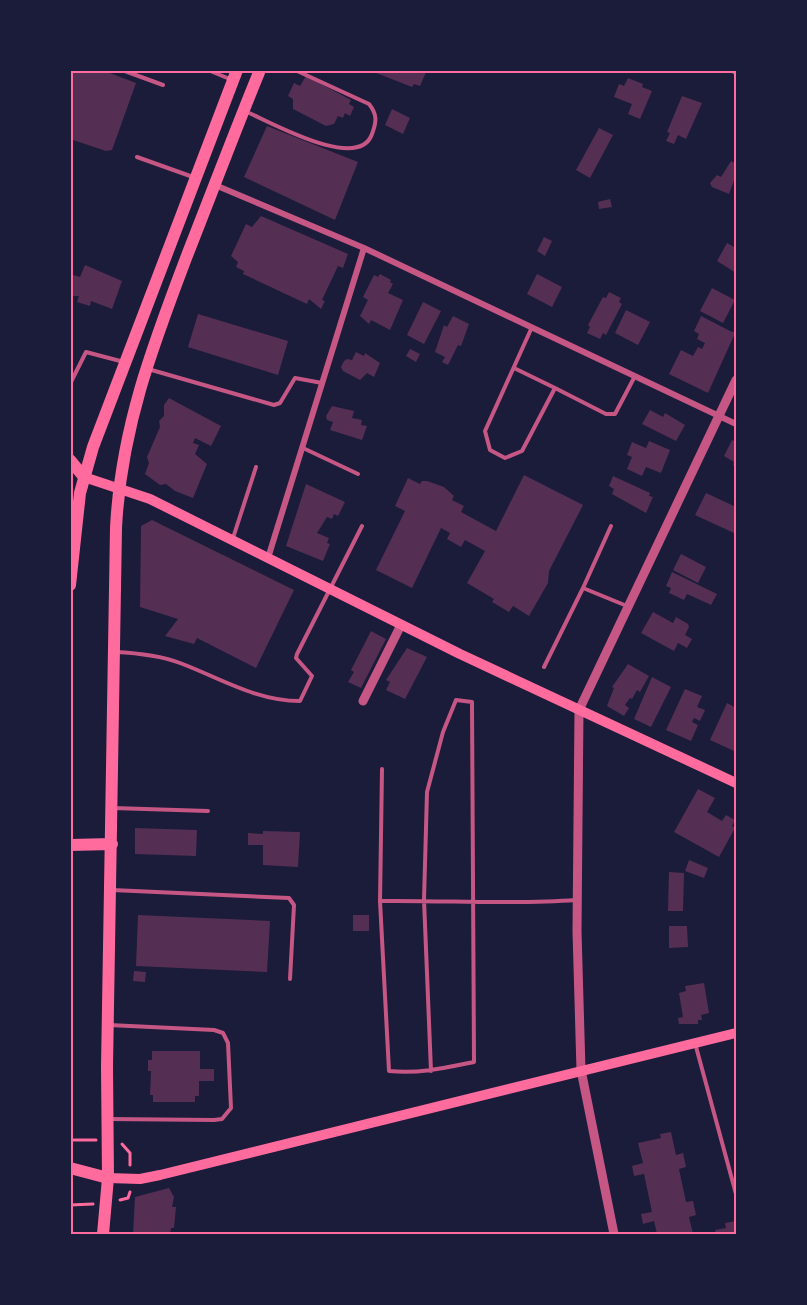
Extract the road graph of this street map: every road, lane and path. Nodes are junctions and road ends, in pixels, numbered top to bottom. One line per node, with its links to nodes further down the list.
1 (122, 70): 6 (lane)
2 (208, 70): 5 (lane)
3 (260, 70): 7 (main road)
4 (295, 70): 7 (lane)
5 (235, 75): 9 (main road)
6 (163, 85)
7 (243, 111): 10 (main road)
8 (137, 157): 9 (lane)
9 (196, 178): 10 (main road); 13 (main road)
10 (215, 184): 11 (street); 14 (main road)
11 (364, 248): 12 (street); 19 (street)
12 (532, 327): 15 (lane); 16 (street)
13 (126, 363): 18 (lane); 28 (main road)
14 (145, 368): 19 (lane); 29 (main road)
15 (514, 368): 20 (lane); 20 (lane)
16 (636, 375): 20 (lane); 21 (street)
17 (736, 380): 21 (street)
18 (70, 384)
19 (323, 384): 23 (street)
20 (555, 388)
21 (719, 416): 22 (street); 37 (street)
22 (736, 423)
23 (303, 448): 27 (lane); 33 (street)
24 (70, 460): 28 (main road)
25 (256, 467): 32 (lane)
26 (70, 474): 28 (main road)
27 (358, 474)
28 (84, 477): 29 (main road); 34 (main road)
29 (119, 488): 32 (main road); 39 (main road)
30 (362, 526): 36 (lane)
31 (610, 526): 35 (lane)
32 (232, 541): 33 (main road)
33 (268, 559): 36 (main road)
34 (70, 585)
35 (583, 588): 37 (lane); 40 (lane)
36 (328, 589): 38 (main road); 39 (lane)
37 (628, 607): 42 (street)
38 (401, 625): 41 (street); 42 (main road)
39 (115, 652): 45 (main road)
40 (544, 667)
41 (363, 701)
42 (579, 710): 44 (main road); 51 (street)
43 (382, 769): 52 (lane)
44 (736, 783)
45 (112, 807): 46 (lane); 47 (main road)
46 (208, 811)
47 (112, 844): 48 (main road); 49 (main road)
48 (70, 845)
49 (111, 890): 54 (lane); 55 (main road)
50 (424, 900): 52 (lane); 53 (lane); 53 (lane); 59 (lane)
51 (577, 900): 53 (lane); 58 (street)
52 (380, 901): 59 (lane)
53 (472, 903): 59 (lane)
54 (290, 979)
55 (108, 1025): 60 (main road); 60 (lane)
56 (736, 1033): 57 (main road)
57 (694, 1043): 58 (main road); 63 (lane)
58 (581, 1070): 62 (main road); 65 (street)
59 (431, 1071)
60 (108, 1119): 62 (main road)
61 (70, 1168): 62 (main road)
62 (108, 1178): 64 (main road)
63 (736, 1194)
64 (103, 1234)
65 (614, 1234)

